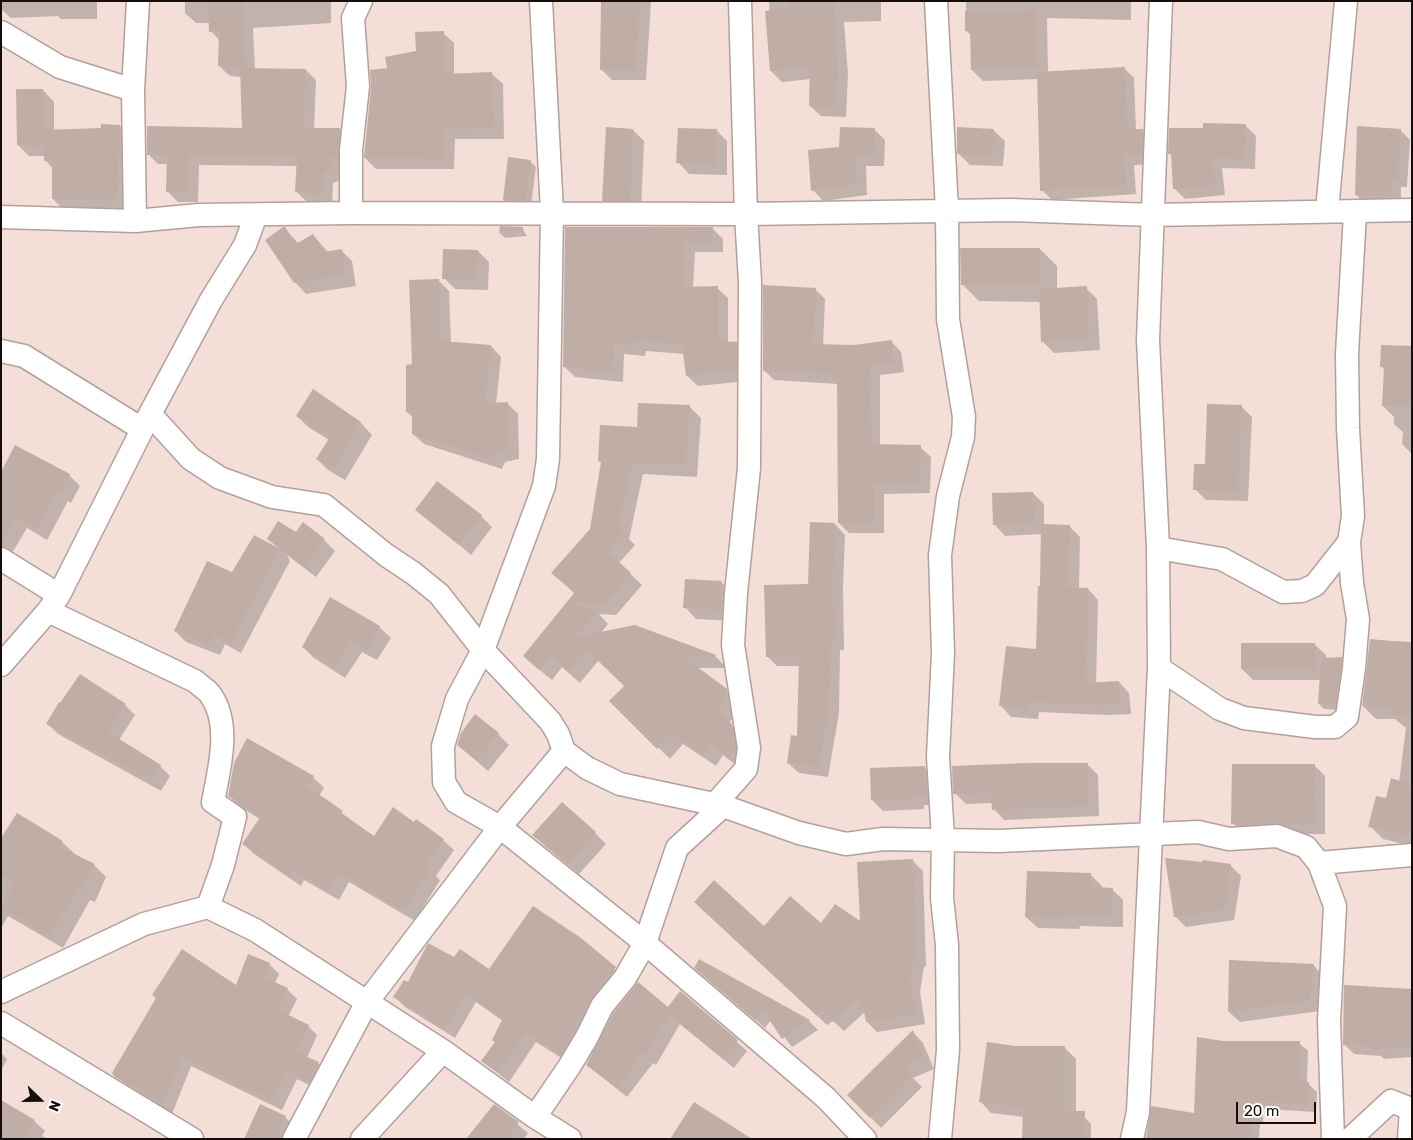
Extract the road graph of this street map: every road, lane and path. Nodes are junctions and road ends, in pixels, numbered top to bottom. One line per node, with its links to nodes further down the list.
1 (138, 1): 9 (street)
2 (541, 1): 14 (street)
3 (740, 1): 16 (street)
4 (936, 1): 10 (street)
5 (1161, 1): 18 (street)
6 (1346, 1): 12 (street)
7 (356, 7): 13 (street)
8 (1, 32): 9 (street)
9 (133, 90): 20 (street)
10 (947, 210): 16 (street); 18 (street); 34 (street)
11 (1412, 210): 15 (street)
12 (1327, 211): 15 (street); 18 (street)
13 (351, 212): 14 (street); 17 (street)
14 (552, 212): 16 (street); 27 (street)
15 (1356, 212): 23 (street)
16 (746, 214): 31 (street)
17 (256, 215): 20 (street); 22 (street)
18 (1152, 215): 24 (street)
19 (1, 217): 20 (street)
20 (135, 221)
21 (1, 350): 22 (street)
22 (146, 422): 26 (street); 27 (street)
23 (1349, 542): 24 (street); 29 (street)
24 (1158, 548): 29 (street)
25 (1, 559): 26 (street)
26 (53, 603): 28 (street); 37 (street)
27 (484, 650): 30 (street); 32 (street)
28 (1, 665)
29 (1159, 668): 33 (street)
30 (564, 751): 31 (street); 32 (street)
31 (723, 806): 34 (street); 38 (street)
32 (500, 827): 38 (street); 40 (street)
33 (1151, 834): 34 (street); 36 (street); 50 (street)
34 (943, 838): 49 (street)
35 (1412, 855): 36 (street)
36 (1319, 863): 51 (street)
37 (208, 907): 39 (street); 40 (street)
38 (645, 943): 43 (street); 48 (street)
39 (1, 992)
40 (367, 1002): 42 (street); 45 (street)
41 (1, 1023): 44 (street)
42 (443, 1051): 43 (street); 46 (street)
43 (535, 1117): 47 (street)
44 (192, 1139)
45 (294, 1139)
46 (362, 1139)
47 (570, 1139)
48 (865, 1139)
49 (940, 1139)
50 (1132, 1139)
51 (1333, 1139)
52 (1350, 1139): 53 (street)
53 (1409, 1139)

